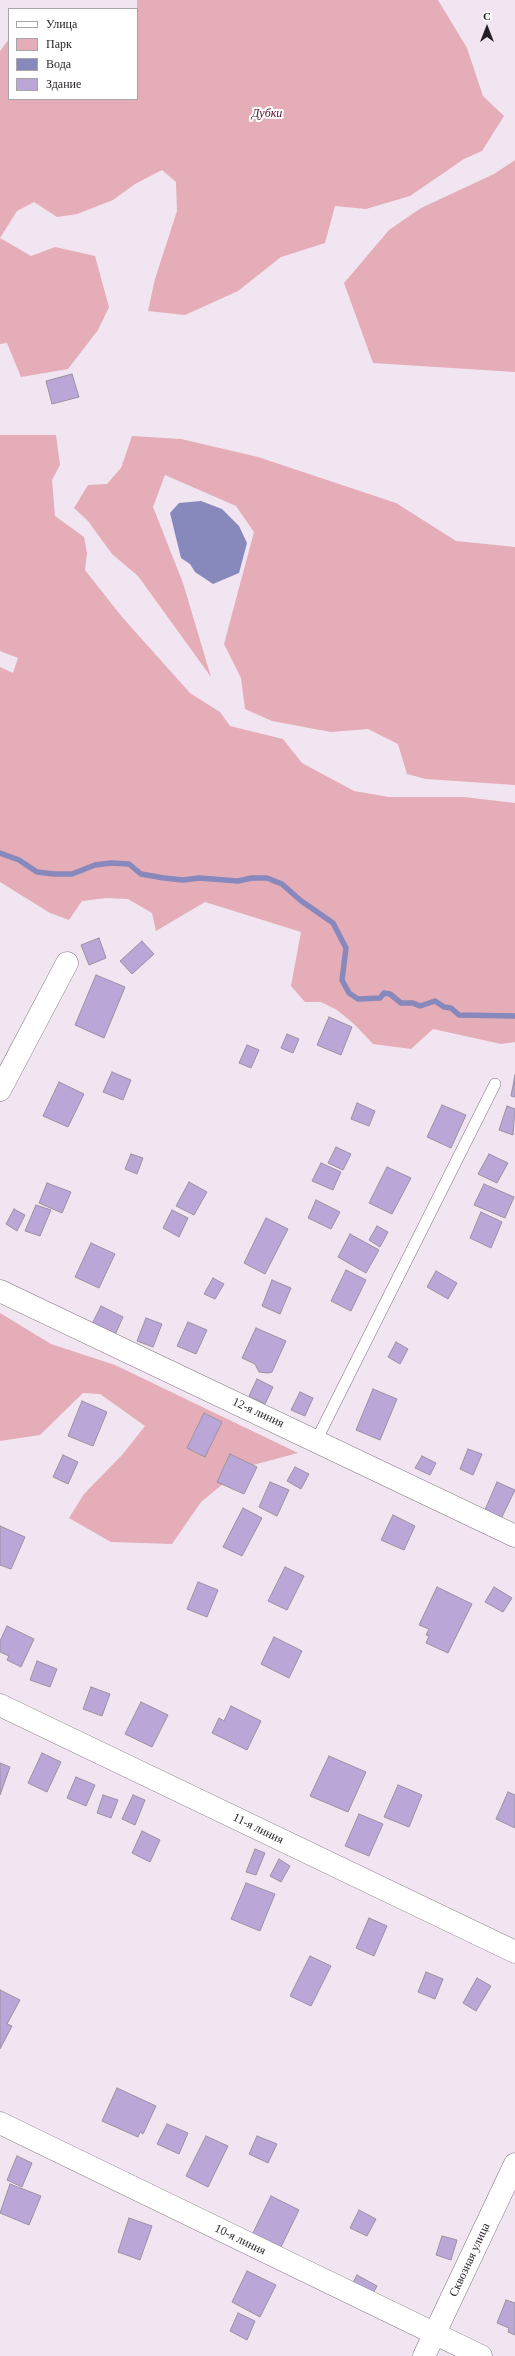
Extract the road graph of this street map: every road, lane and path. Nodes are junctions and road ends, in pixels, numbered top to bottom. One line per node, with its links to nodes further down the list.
1 (67, 963): 3 (street)
2 (495, 1084): 5 (lane)
3 (0, 1090)
4 (0, 1291): 5 (street, 12-я линия)
5 (316, 1441): 6 (street, 12-я линия)
6 (515, 1536)
7 (0, 1705): 8 (street, 11-я линия)
8 (515, 1952)
9 (0, 2123): 11 (street, 10-я линия)
10 (515, 2164): 11 (street, Сквозная улица)
11 (435, 2334): 12 (street, Сквозная улица); 13 (street, 10-я линия)
12 (424, 2356)
13 (481, 2356)

